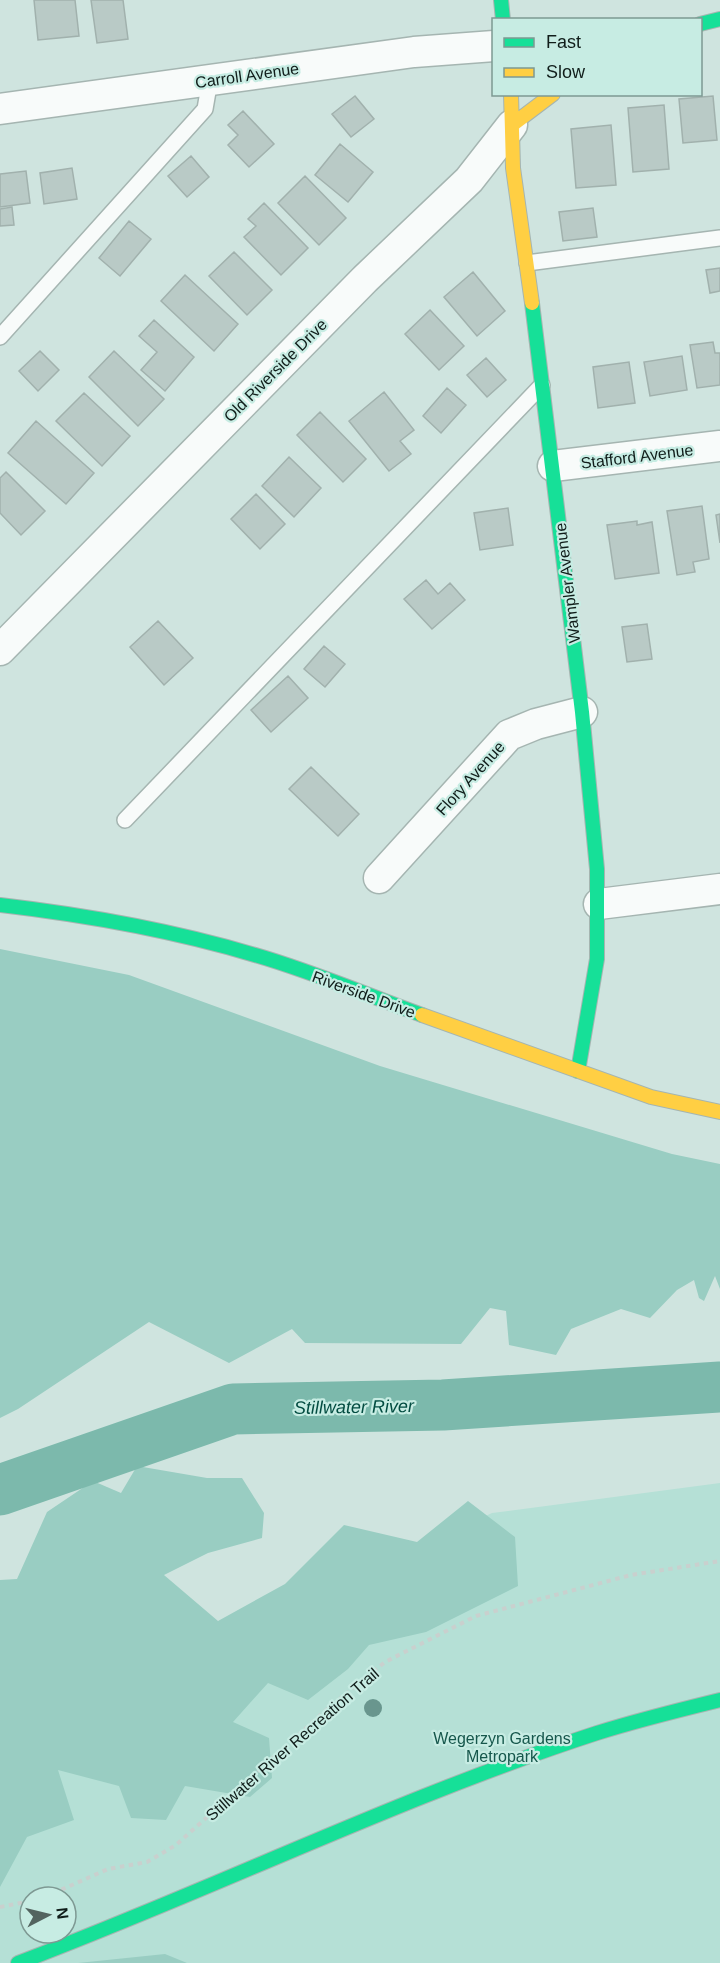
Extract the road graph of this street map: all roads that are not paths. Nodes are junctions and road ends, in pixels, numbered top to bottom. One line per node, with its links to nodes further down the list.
1 (501, 0): 2 (street)
2 (503, 18)
3 (720, 19): 4 (street)
4 (702, 24)
5 (492, 46): 6 (street, Carroll Avenue)
6 (210, 81): 9 (street, Carroll Avenue); 13 (lane)
7 (512, 96): 10 (street, Wampler Avenue)
8 (550, 96): 10 (street, Old Riverside Drive)
9 (0, 109)
10 (512, 125): 12 (street, Wampler Avenue); 17 (street, Old Riverside Drive)
11 (720, 238): 12 (lane)
12 (527, 263): 14 (street, Wampler Avenue)
13 (0, 338)
14 (544, 383): 16 (street, Wampler Avenue); 19 (lane)
15 (720, 446): 16 (street, Stafford Avenue)
16 (553, 466): 18 (street, Wampler Avenue)
17 (0, 650)
18 (582, 712): 20 (street, Flory Avenue); 22 (street, Wampler Avenue)
19 (125, 820)
20 (379, 878)
21 (720, 889): 22 (street)
22 (598, 904): 24 (street, Wampler Avenue)
23 (0, 905): 24 (street, Riverside Drive)
24 (578, 1071): 25 (street, Riverside Drive)
25 (720, 1112)
26 (720, 1700): 27 (street)
27 (18, 1963)

